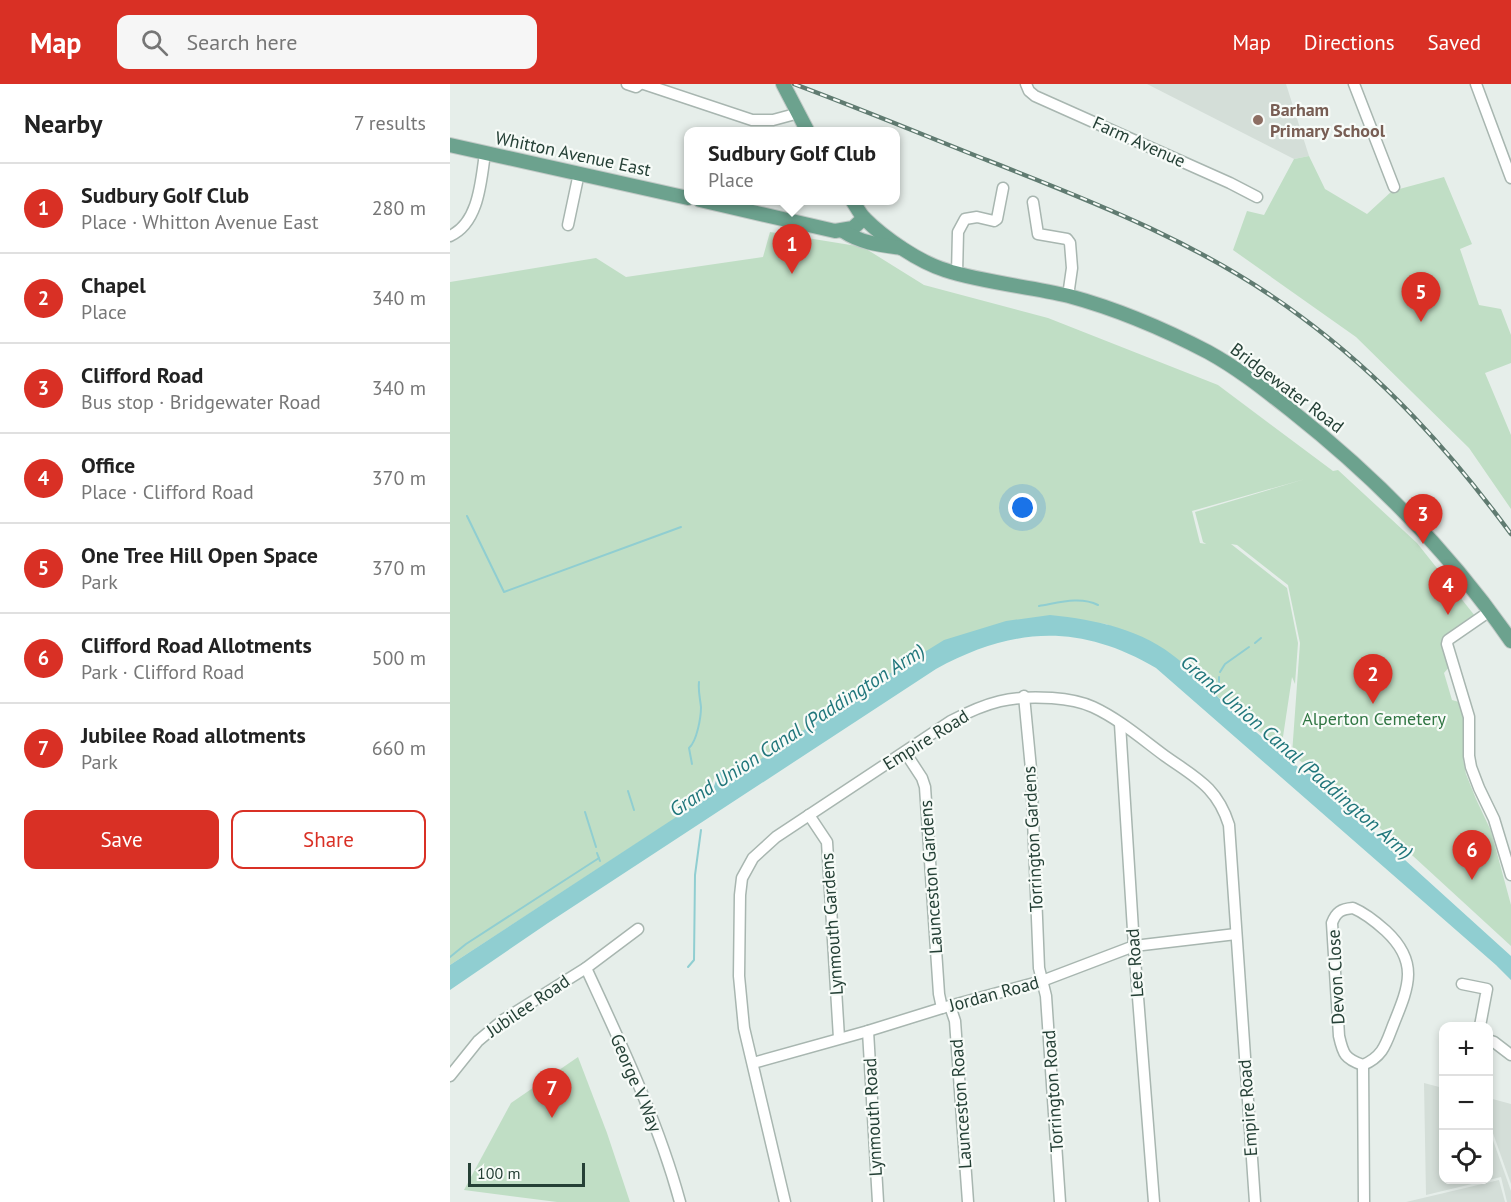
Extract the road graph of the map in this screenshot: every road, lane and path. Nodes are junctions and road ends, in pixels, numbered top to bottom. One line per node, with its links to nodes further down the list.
1 (627, 84): 2 (street)
2 (642, 84): 7 (street)
3 (783, 84): 7 (main road)
4 (1026, 84): 16 (street, Farm Avenue)
5 (1354, 84): 13 (street)
6 (1476, 84): 12 (street)
7 (797, 111): 8 (main road)
8 (805, 127)
9 (450, 145): 10 (main road, Whitton Avenue East)
10 (485, 153): 11 (main road, Whitton Avenue East); 23 (street)
11 (579, 173): 15 (main road, Whitton Avenue East); 21 (street)
12 (1511, 178)
13 (1394, 187)
14 (1003, 188): 25 (street)
15 (684, 197)
16 (1257, 197)
17 (1033, 202): 26 (street)
18 (719, 205): 22 (main road)
19 (855, 205): 20 (main road, Bridgewater Road)
20 (864, 218): 22 (main road); 24 (main road, Bridgewater Road)
21 (568, 225)
22 (843, 231): 24 (main road, Bridgewater Road)
23 (450, 236)
24 (903, 249): 25 (main road, Bridgewater Road)
25 (957, 274): 26 (main road, Bridgewater Road)
26 (1068, 296): 27 (main road, Bridgewater Road)
27 (1490, 611): 28 (main road, Bridgewater Road); 33 (street)
28 (1511, 641)
29 (1024, 696): 30 (street, Empire Road); 31 (street, Empire Road); 38 (street, Torrington Gardens)
30 (1120, 724): 35 (street, Empire Road); 36 (street, Lee Road)
31 (905, 752): 32 (street, Empire Road); 40 (street, Launceston Gardens)
32 (809, 815): 43 (street, Lynmouth Gardens); 46 (street, Empire Road)
33 (1511, 875)
34 (638, 929): 37 (street, Jubilee Road)
35 (1236, 934): 36 (street, Jordan Road); 55 (street, Empire Road)
36 (1134, 946): 38 (street, Jordan Road); 54 (street, Lee Road)
37 (586, 968): 48 (street, Jubilee Road); 49 (street, George V Way)
38 (1042, 981): 40 (street, Jordan Road); 53 (street, Torrington Road)
39 (1462, 984): 41 (street)
40 (946, 1007): 42 (street, Jordan Road); 52 (street, Launceston Road)
41 (1481, 1022)
42 (868, 1031): 43 (street, Jordan Road); 51 (street, Lynmouth Road)
43 (839, 1038): 46 (street, Jordan Road)
44 (1493, 1042): 45 (street)
45 (1511, 1055)
46 (753, 1063): 50 (street, Empire Road)
47 (1363, 1065): 47 (street, Devon Close); 56 (street)
48 (450, 1076)
49 (680, 1202)
50 (785, 1202)
51 (878, 1202)
52 (968, 1202)
53 (1060, 1202)
54 (1154, 1202)
55 (1255, 1202)
56 (1364, 1202)

